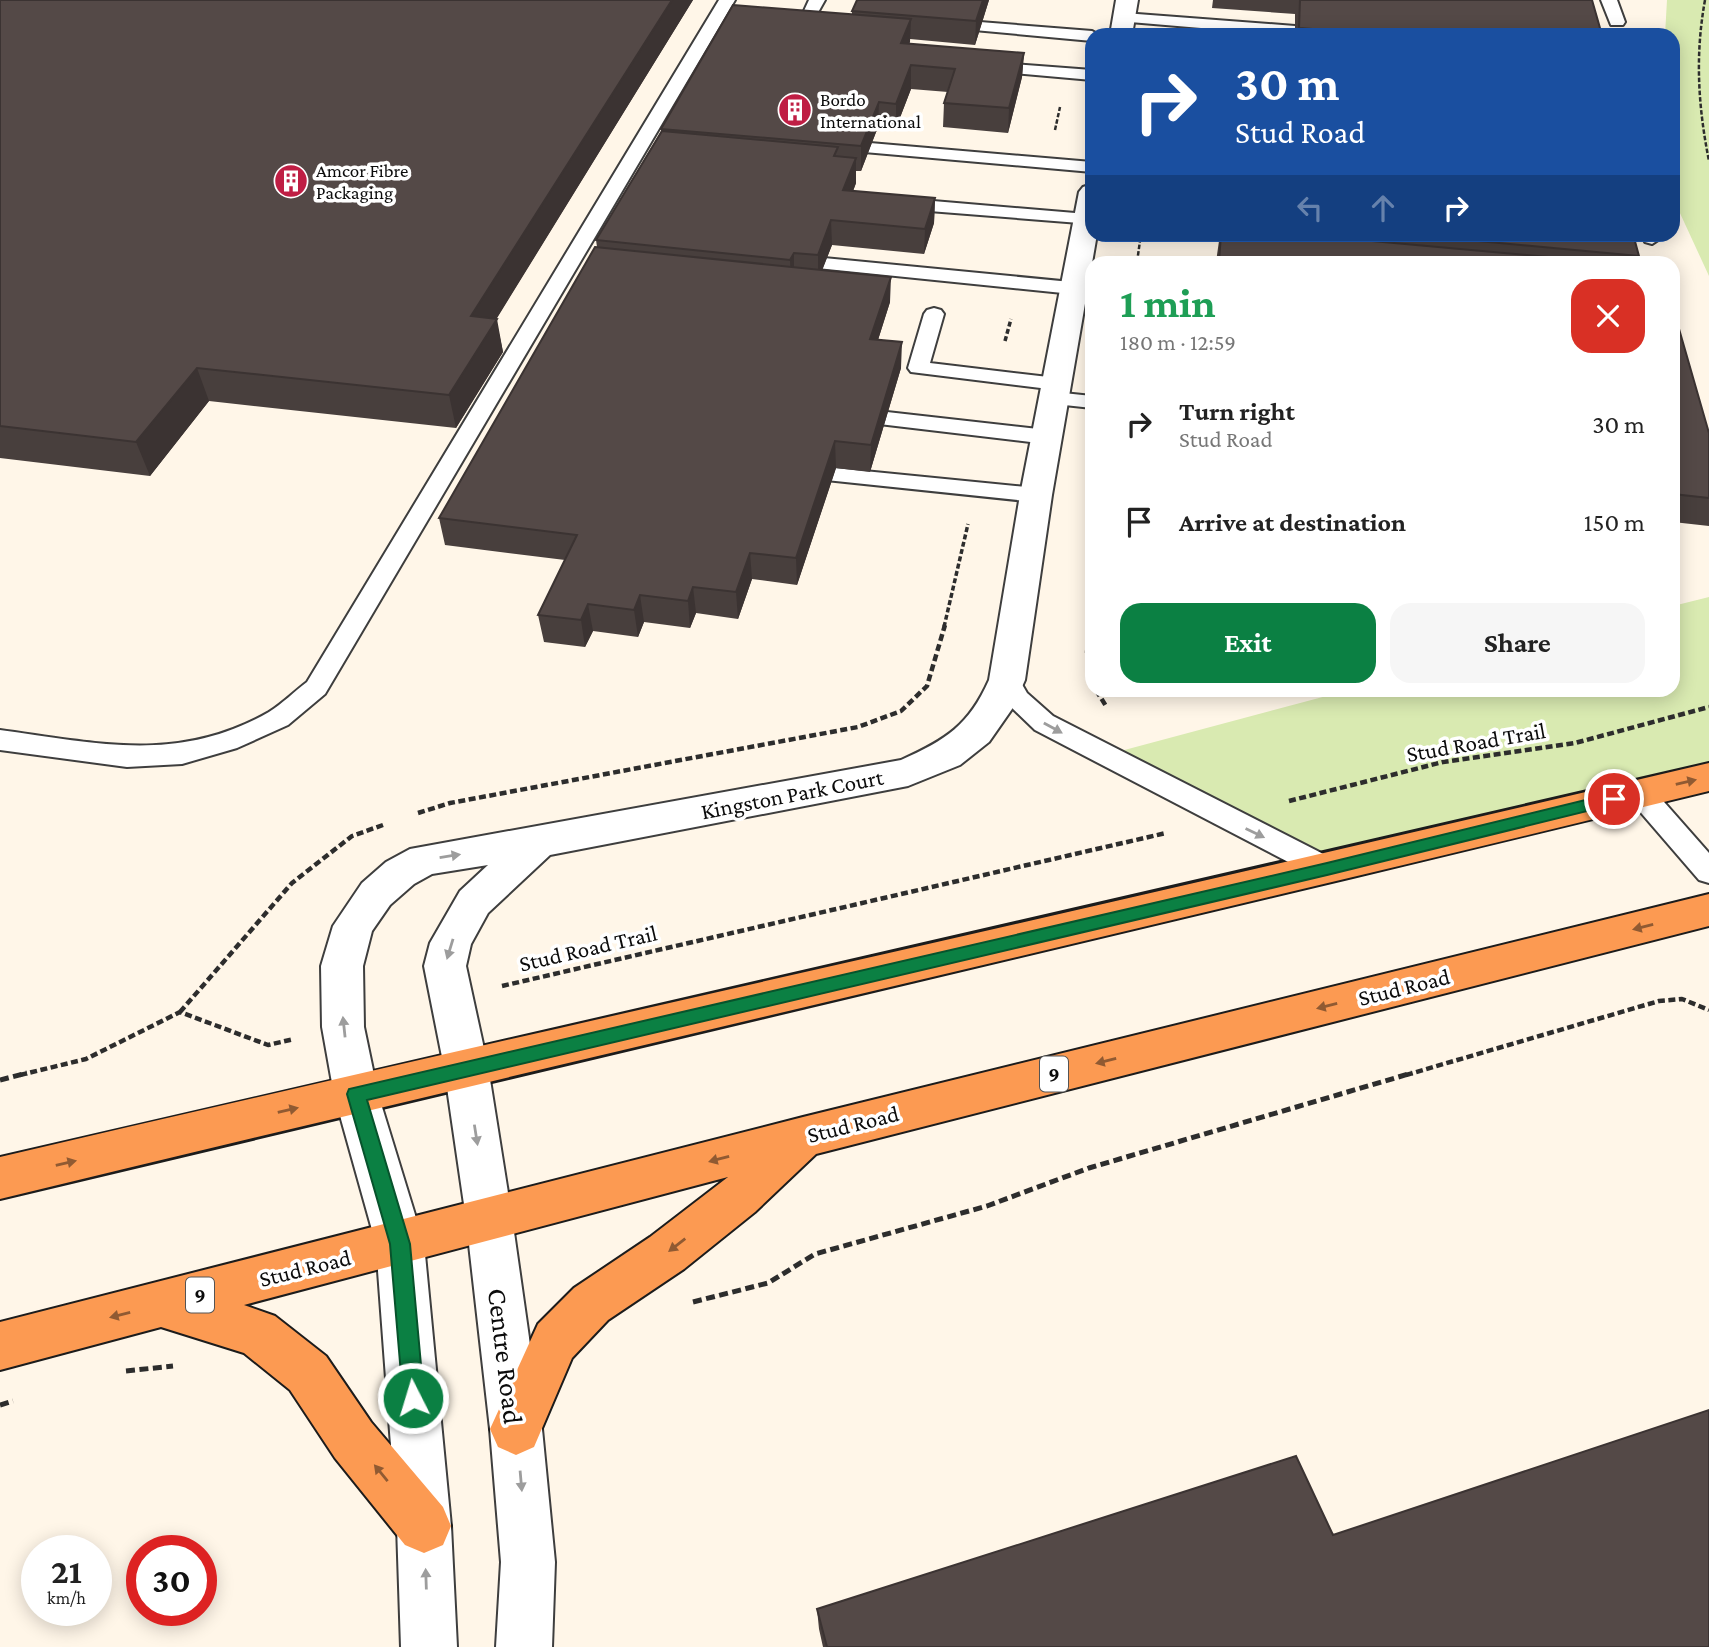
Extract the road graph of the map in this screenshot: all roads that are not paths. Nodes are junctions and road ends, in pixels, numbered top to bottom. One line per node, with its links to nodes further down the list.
1 (727, 0): 25 (lane)
2 (1609, 0): 4 (lane)
3 (1124, 18): 6 (lane)
4 (1617, 22)
5 (980, 27): 7 (lane)
6 (1256, 28)
7 (1085, 35)
8 (972, 66): 9 (lane)
9 (1085, 74)
10 (870, 148): 11 (lane)
11 (1085, 166)
12 (876, 202): 13 (lane)
13 (1085, 206)
14 (1085, 261): 16 (street, Kingston Park Court)
15 (824, 264): 16 (lane)
16 (1083, 289): 18 (street, Kingston Park Court)
17 (934, 314): 18 (lane)
18 (1055, 391): 19 (lane); 21 (street, Kingston Park Court)
19 (1085, 400)
20 (887, 419): 21 (lane)
21 (1047, 437): 23 (street, Kingston Park Court)
22 (834, 475): 23 (lane)
23 (1036, 495): 24 (street, Kingston Park Court)
24 (1007, 680): 28 (street, Kingston Park Court); 29 (lane, one-way to 29)
25 (0, 740)
26 (1709, 776): 27 (highway, one-way to 26)
27 (1640, 793): 29 (highway); 30 (lane)
28 (538, 842): 32 (street, one-way to 32); 33 (street, Kingston Park Court, one-way to 28)
29 (1327, 869): 32 (highway)
30 (1709, 872)
31 (1709, 910): 34 (highway, Stud Road / 9, one-way to 34)
32 (466, 1067): 33 (highway); 36 (street, Centre Road, one-way to 36)
33 (356, 1094): 35 (highway, one-way to 33); 37 (street)
34 (803, 1137): 36 (highway, Stud Road / 9, one-way to 36); 40 (highway, one-way to 40)
35 (0, 1178)
36 (489, 1219): 37 (highway, Stud Road / 9); 40 (street, Centre Road)
37 (400, 1244): 38 (highway, Stud Road / 9); 41 (street)
38 (162, 1304): 39 (highway, Stud Road / 9, one-way to 39); 41 (highway, one-way to 38)
39 (0, 1346)
40 (516, 1429): 43 (street, Centre Road, one-way to 43)
41 (424, 1526): 42 (street, one-way to 41)
42 (429, 1647)
43 (524, 1647)

